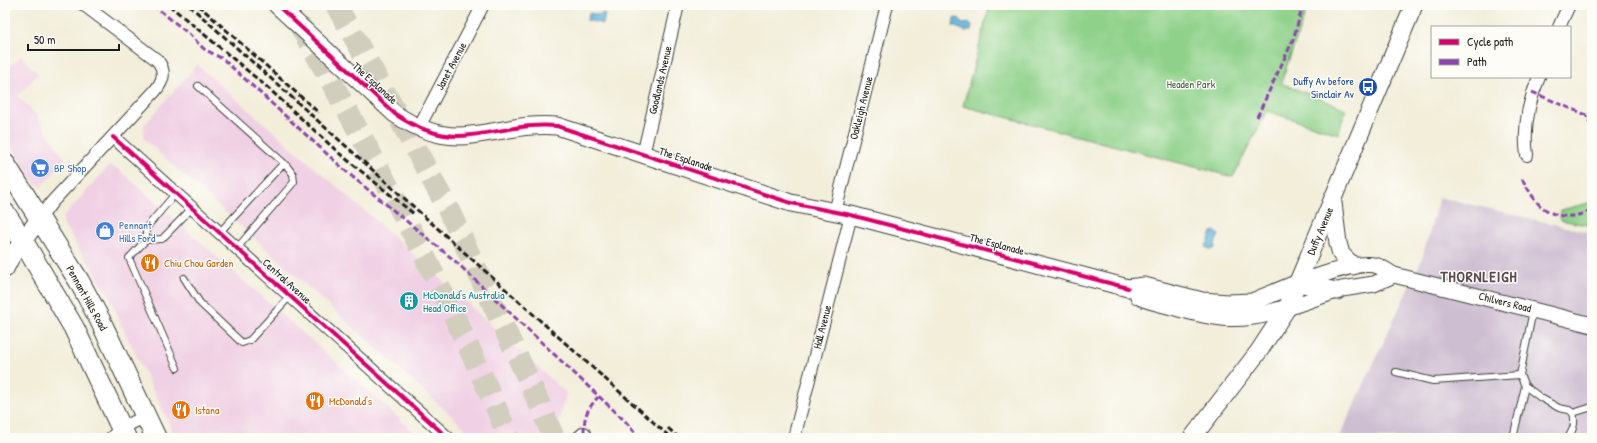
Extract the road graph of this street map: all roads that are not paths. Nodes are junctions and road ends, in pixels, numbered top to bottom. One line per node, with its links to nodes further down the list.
1 (84, 5): 12 (street)
2 (277, 5): 11 (main road, The Esplanade)
3 (483, 5): 11 (street, Janet Avenue)
4 (678, 5): 13 (street, Goodlands Avenue)
5 (887, 5): 21 (street, Oakleigh Avenue)
6 (1414, 5): 18 (main road, Duffy Avenue)
7 (1569, 5): 8 (street)
8 (1559, 26)
9 (1538, 78): 14 (street)
10 (198, 86): 16 (lane)
11 (419, 127): 13 (main road, The Esplanade)
12 (113, 138): 17 (street, Central Avenue); 22 (street)
13 (643, 155): 21 (main road, The Esplanade)
14 (1527, 155)
15 (5, 164): 22 (highway, Pennant Hills Road)
16 (286, 165): 23 (lane); 26 (lane)
17 (175, 194): 19 (street, Central Avenue); 24 (lane)
18 (1333, 201): 27 (main road); 31 (main road, Duffy Avenue)
19 (192, 208): 23 (street, Central Avenue); 24 (lane)
20 (5, 213): 25 (highway)
21 (843, 213): 32 (main road, The Esplanade); 49 (street, Hall Avenue)
22 (40, 218): 25 (main road); 45 (highway, Pennant Hills Road)
23 (219, 233): 26 (street, Central Avenue)
24 (146, 240): 39 (lane)
25 (23, 241): 28 (main road); 46 (highway)
26 (237, 248): 34 (street, Central Avenue)
27 (1353, 266): 29 (street, Chilvers Road); 31 (street, Chilvers Road)
28 (5, 269)
29 (1394, 274): 33 (street); 37 (street, Chilvers Road)
30 (184, 278): 34 (lane)
31 (1298, 283): 33 (main road); 35 (main road, The Esplanade); 36 (main road, Duffy Avenue)
32 (1128, 288): 35 (main road, The Esplanade); 36 (main road, The Esplanade)
33 (1337, 291): 36 (street)
34 (290, 296): 48 (street, Central Avenue)
35 (1252, 302): 36 (main road)
36 (1287, 308): 50 (main road, Duffy Avenue)
37 (1533, 310): 38 (street, Chilvers Road); 41 (lane)
38 (1592, 325)
39 (177, 368)
40 (1396, 372): 41 (lane)
41 (1520, 375): 42 (lane)
42 (1525, 386): 44 (lane); 51 (lane)
43 (1592, 407): 44 (lane)
44 (1573, 413): 52 (lane)
45 (146, 416): 46 (street); 47 (highway, Pennant Hills Road)
46 (120, 435)
47 (156, 438)
48 (448, 438)
49 (794, 438)
50 (1192, 438)
51 (1514, 438)
52 (1568, 438)

